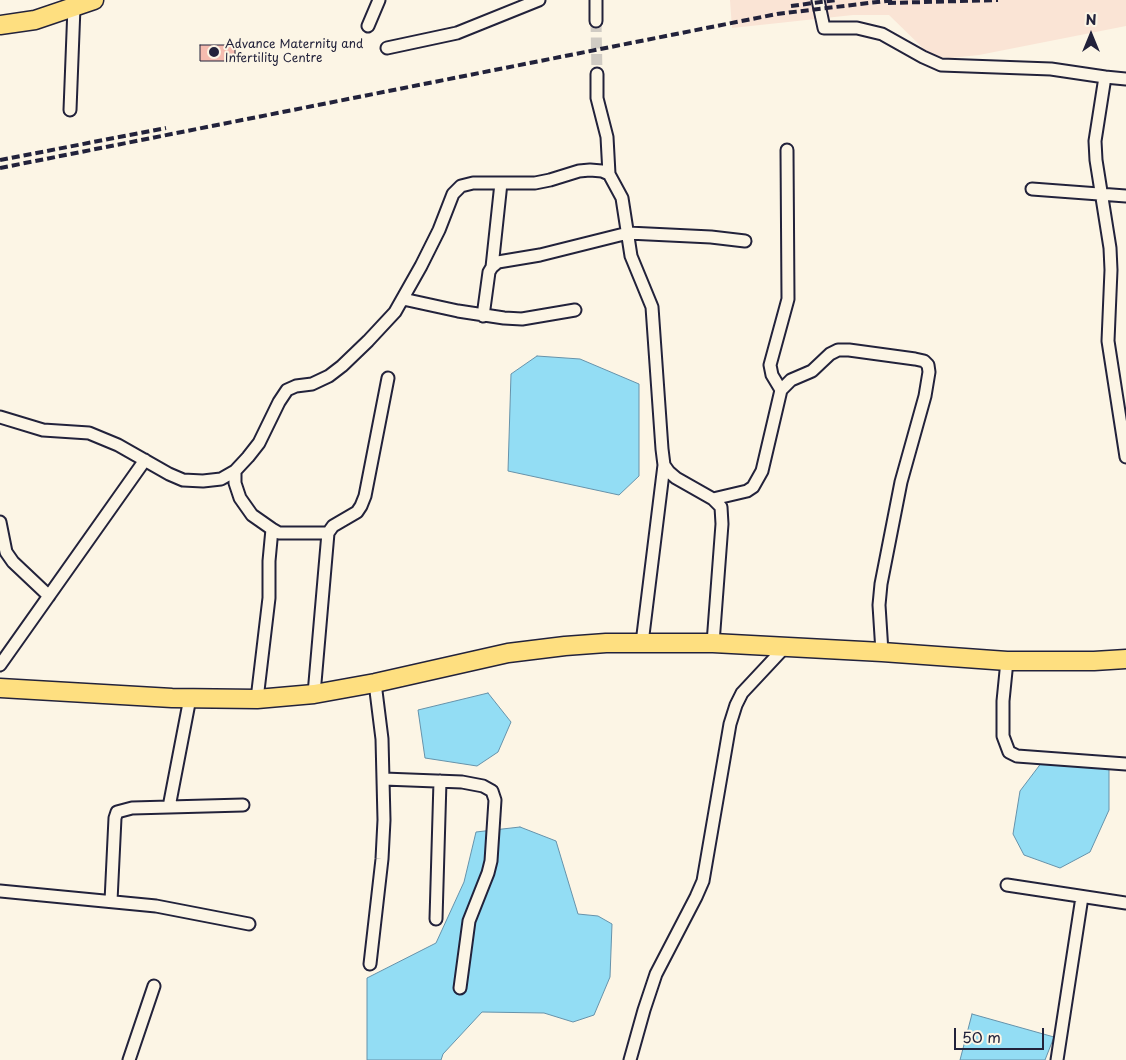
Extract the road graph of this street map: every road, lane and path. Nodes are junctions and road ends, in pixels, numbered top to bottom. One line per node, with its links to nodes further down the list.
1 (94, 0): 6 (main road)
2 (379, 0): 9 (street)
3 (538, 0): 10 (street)
4 (596, 0): 7 (street)
5 (818, 0): 12 (street)
6 (74, 7): 8 (main road); 14 (street)
7 (596, 21)
8 (0, 25)
9 (368, 26)
10 (387, 48)
11 (597, 74): 16 (street)
12 (1105, 77): 13 (street); 19 (street)
13 (1126, 79)
14 (70, 110)
15 (787, 150): 28 (street)
16 (609, 174): 17 (street); 21 (street)
17 (501, 183): 23 (street); 24 (street)
18 (1032, 189): 19 (street)
19 (1102, 193): 20 (street); 30 (street)
20 (1126, 196)
21 (628, 234): 22 (street); 23 (street); 32 (street)
22 (745, 241)
23 (492, 266): 26 (street)
24 (402, 299): 26 (street); 33 (street)
25 (575, 310): 26 (street)
26 (483, 316)
27 (388, 378): 37 (street)
28 (781, 390): 34 (street); 42 (street)
29 (0, 417): 31 (street)
30 (1126, 457)
31 (145, 460): 33 (street); 38 (street)
32 (664, 465): 34 (street); 39 (street)
33 (235, 470): 36 (street)
34 (713, 499): 40 (street)
35 (0, 522): 38 (street)
36 (272, 529): 37 (street); 50 (street)
37 (328, 533): 48 (street)
38 (49, 596): 45 (street)
39 (642, 643): 40 (main road); 46 (main road)
40 (713, 643): 41 (main road)
41 (785, 647): 42 (main road); 67 (street)
42 (882, 652): 44 (main road)
43 (1126, 659): 44 (main road)
44 (1007, 661): 51 (street)
45 (0, 665)
46 (375, 683): 48 (main road); 52 (street)
47 (0, 688): 49 (main road)
48 (314, 694): 50 (main road)
49 (190, 698): 50 (main road); 55 (street)
50 (257, 699)
51 (1126, 764)
52 (384, 779): 53 (street); 63 (street)
53 (440, 781): 61 (street); 65 (street)
54 (242, 805): 55 (street)
55 (169, 807): 59 (street)
56 (1007, 885): 58 (street)
57 (0, 891): 59 (street)
58 (1082, 897): 60 (street); 68 (street)
59 (111, 901): 62 (street)
60 (1126, 904)
61 (436, 919)
62 (249, 924)
63 (370, 964)
64 (154, 986): 66 (street)
65 (460, 988)
66 (129, 1060)
67 (630, 1060)
68 (1057, 1060)

